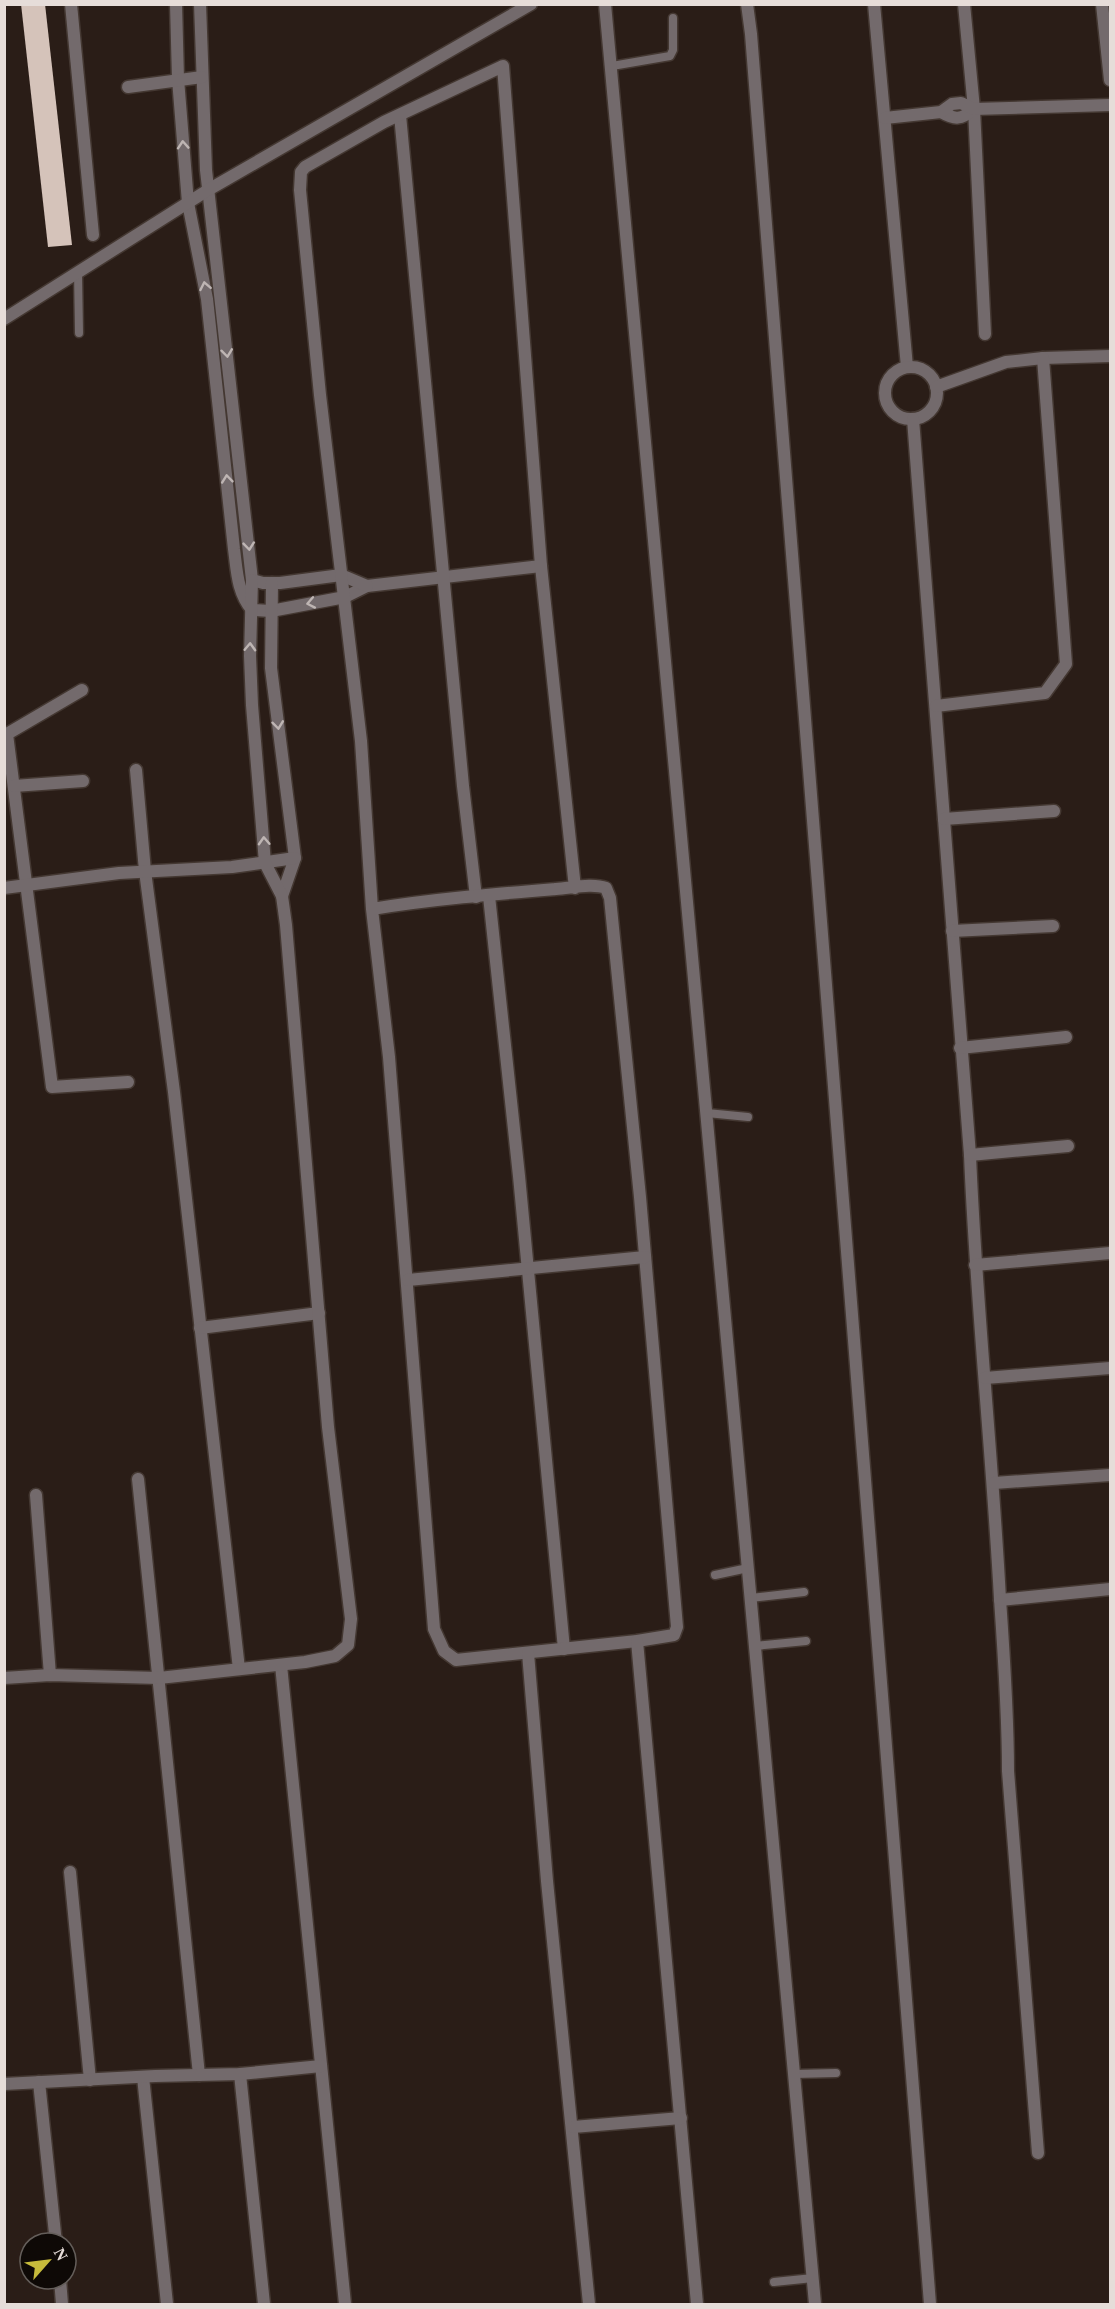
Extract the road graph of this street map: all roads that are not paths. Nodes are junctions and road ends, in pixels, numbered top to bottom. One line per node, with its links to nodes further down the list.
1 (71, 4): 22 (street)
2 (176, 4): 13 (street)
3 (200, 4): 12 (street)
4 (531, 4): 20 (street)
5 (605, 4): 11 (street)
6 (747, 4): 119 (street)
7 (874, 4): 19 (street)
8 (964, 4): 17 (street)
9 (1102, 4): 14 (street)
10 (674, 18): 11 (lane)
11 (612, 66): 64 (street)
12 (202, 77): 13 (street); 20 (street)
13 (178, 80): 15 (street); 21 (street, one-way to 13)
14 (1110, 80)
15 (128, 87)
16 (1110, 105): 17 (street)
17 (974, 109): 19 (street); 26 (street)
18 (400, 115): 32 (street); 33 (street); 34 (street)
19 (885, 118): 29 (street)
20 (208, 190): 21 (street); 35 (street, one-way to 35)
21 (188, 203): 23 (street); 39 (street, one-way to 21)
22 (93, 234)
23 (78, 272): 24 (street); 25 (lane)
24 (4, 319)
25 (80, 333)
26 (985, 334)
27 (1110, 356): 28 (street)
28 (1043, 358): 30 (street); 44 (street)
29 (908, 367): 30 (street); 31 (street)
30 (936, 387): 31 (street)
31 (913, 419): 44 (street)
32 (541, 566): 34 (street); 55 (street)
33 (341, 575): 36 (street); 37 (street); 38 (street)
34 (443, 577): 37 (street); 57 (street)
35 (252, 580): 36 (street); 39 (street)
36 (272, 583): 40 (street)
37 (367, 586): 38 (street)
38 (345, 597): 40 (street, one-way to 40); 58 (street)
39 (252, 610): 40 (street); 42 (street, one-way to 39)
40 (271, 611): 41 (street)
41 (271, 668): 42 (street); 50 (street, one-way to 50)
42 (251, 673): 51 (street, one-way to 42)
43 (82, 690): 47 (street)
44 (936, 706): 49 (street)
45 (136, 770): 52 (street)
46 (83, 781): 47 (street)
47 (14, 786): 53 (street)
48 (1054, 811): 49 (street)
49 (944, 819): 60 (street)
50 (295, 858): 51 (street); 56 (street)
51 (265, 863): 52 (street); 56 (street)
52 (145, 871): 53 (street); 74 (street)
53 (26, 886): 54 (street); 63 (street)
54 (4, 888)
55 (575, 888): 57 (street); 69 (street)
56 (282, 896): 73 (street)
57 (482, 896): 58 (street); 71 (street)
58 (372, 909): 72 (street)
59 (1053, 927): 60 (street)
60 (952, 932): 62 (street)
61 (1065, 1037): 62 (street)
62 (960, 1048): 67 (street)
63 (128, 1082)
64 (707, 1113): 65 (lane); 81 (street)
65 (748, 1117)
66 (1068, 1146): 67 (street)
67 (970, 1155): 70 (street)
68 (1110, 1253): 70 (street)
69 (645, 1257): 71 (street); 87 (street)
70 (975, 1265): 76 (street)
71 (527, 1268): 72 (street); 90 (street)
72 (408, 1280): 91 (street)
73 (319, 1313): 74 (street); 92 (street)
74 (200, 1328): 93 (street)
75 (1110, 1368): 76 (street)
76 (985, 1378): 79 (street)
77 (1110, 1475): 79 (street)
78 (138, 1479): 96 (street)
79 (994, 1483): 86 (street)
80 (36, 1495): 94 (street)
81 (748, 1568): 82 (lane); 85 (street)
82 (714, 1575)
83 (1110, 1589): 86 (street)
84 (804, 1592): 85 (lane)
85 (751, 1598): 89 (street)
86 (1000, 1600): 109 (street)
87 (637, 1641): 90 (street); 107 (street)
88 (807, 1641): 89 (lane)
89 (755, 1646): 101 (street)
90 (564, 1649): 91 (street)
91 (528, 1653): 108 (street)
92 (281, 1665): 93 (street); 98 (street)
93 (239, 1669): 96 (street)
94 (50, 1675): 95 (street); 96 (street)
95 (4, 1678)
96 (159, 1678): 102 (street)
97 (70, 1872): 104 (street)
98 (321, 2066): 100 (street); 115 (street)
99 (836, 2073): 101 (lane)
100 (240, 2074): 102 (street); 114 (street)
101 (794, 2074): 111 (street)
102 (199, 2075): 103 (street)
103 (143, 2076): 104 (street); 113 (street)
104 (90, 2080): 105 (street)
105 (39, 2082): 106 (street); 110 (street)
106 (4, 2084)
107 (681, 2118): 108 (street); 117 (street)
108 (573, 2127): 116 (street)
109 (1038, 2153)
110 (55, 2231)
111 (813, 2278): 112 (lane); 118 (street)
112 (774, 2282)
113 (167, 2304)
114 (264, 2304)
115 (345, 2304)
116 (589, 2304)
117 (697, 2304)
118 (815, 2304)
119 (930, 2304)

